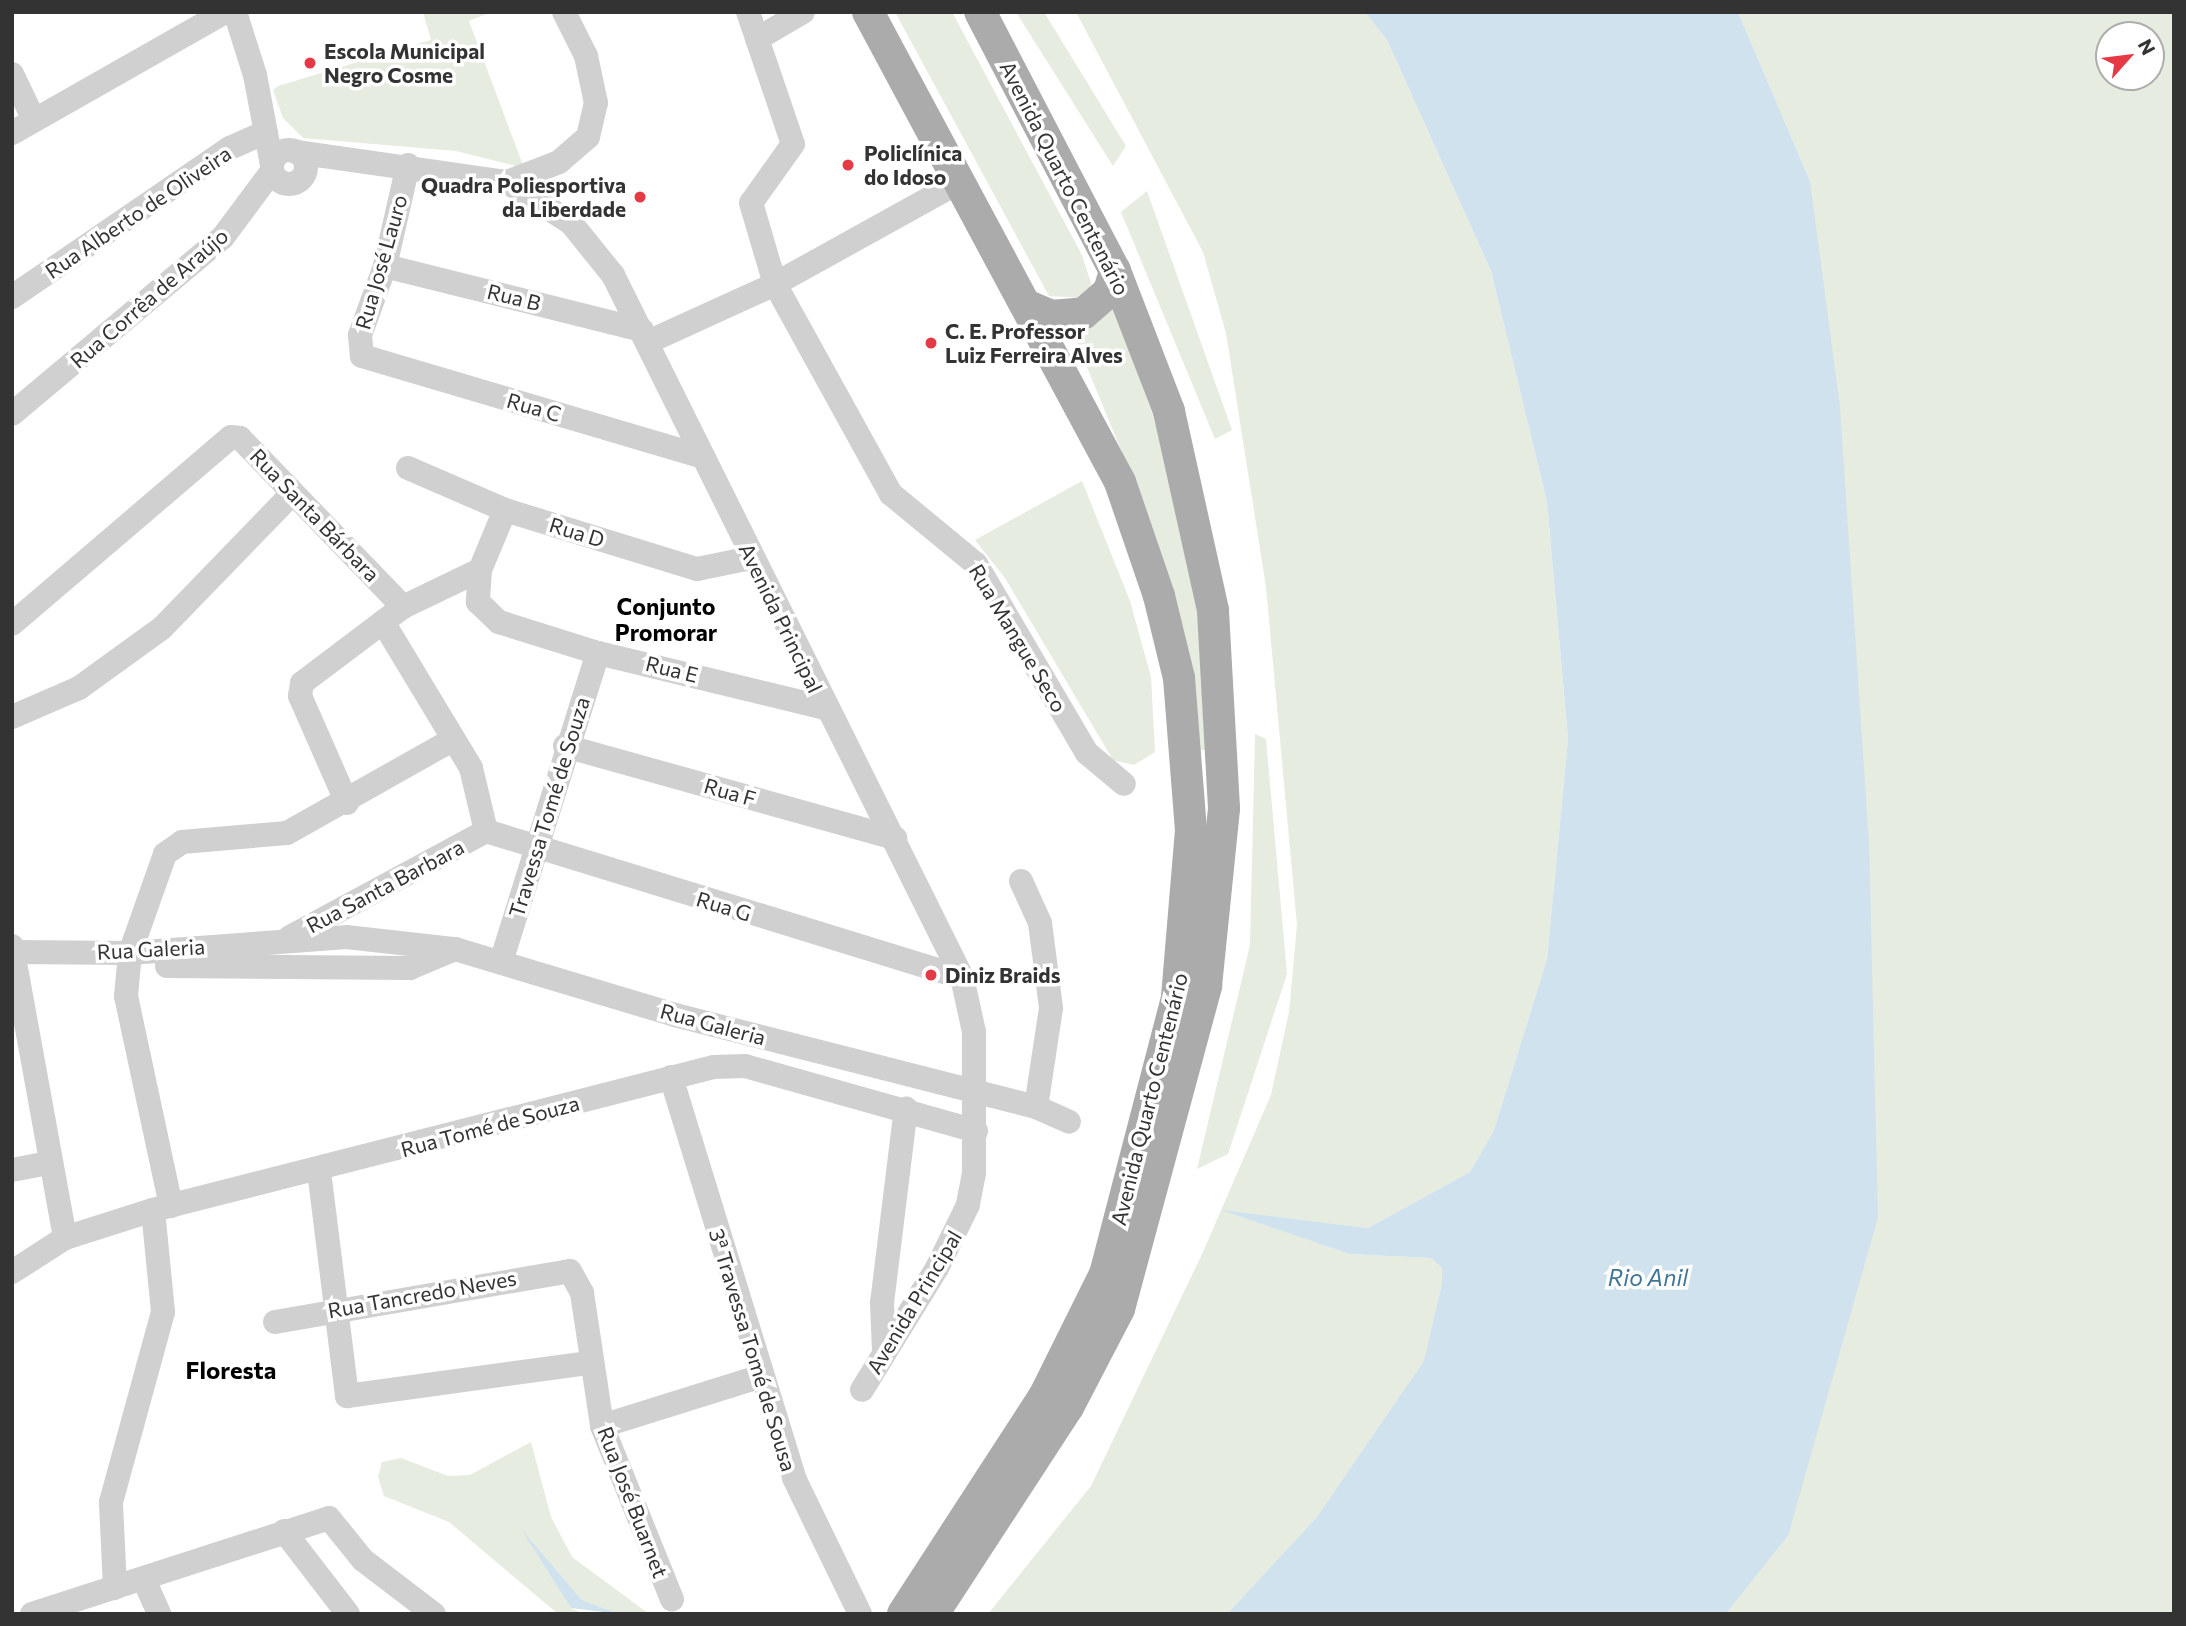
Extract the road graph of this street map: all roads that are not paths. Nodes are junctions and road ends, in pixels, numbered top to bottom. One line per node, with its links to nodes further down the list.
1 (225, 12): 11 (street)
2 (235, 12): 10 (street)
3 (564, 12): 18 (street)
4 (748, 12): 8 (street)
5 (803, 12): 8 (street)
6 (980, 12): 20 (main road, Avenida Quarto Centenário)
7 (873, 16): 17 (main road, Avenida Quarto Centenário)
8 (757, 39): 21 (street, Rua Mangue Seco)
9 (12, 74): 11 (street)
10 (255, 75): 12 (street); 14 (street)
11 (34, 120): 13 (street)
12 (266, 132): 14 (street); 22 (street, Rua Alberto de Oliveira)
13 (12, 133)
14 (283, 159): 15 (street); 15 (street); 26 (street, Rua Corrêa de Araújo)
15 (356, 159): 16 (street)
16 (408, 165): 18 (street); 19 (street, Rua José Lauro)
17 (961, 181): 21 (street); 23 (main road, Avenida Quarto Centenário)
18 (507, 182): 24 (street, Avenida Principal)
19 (385, 266): 24 (street, Rua B); 25 (street, Rua José Lauro)
20 (1115, 271): 23 (main road); 59 (main road, Avenida Quarto Centenário)
21 (775, 284): 24 (street); 41 (street, Rua Mangue Seco)
22 (12, 297)
23 (1028, 306): 59 (main road, Avenida Quarto Centenário)
24 (645, 336): 27 (street, Avenida Principal)
25 (365, 358): 27 (street, Rua C)
26 (12, 414)
27 (703, 457): 31 (street, Avenida Principal)
28 (408, 468): 30 (street, Rua D)
29 (292, 494): 33 (street, Rua Santa Bárbara); 35 (street, Rua Santa Bárbara); 38 (street)
30 (505, 510): 31 (street, Rua D); 32 (street)
31 (751, 558): 37 (street, Avenida Principal)
32 (480, 570): 33 (street); 36 (street, Rua E)
33 (403, 607): 34 (street)
34 (383, 622): 39 (street); 42 (street)
35 (12, 624)
36 (598, 653): 37 (street, Rua E); 40 (street, Travessa Tomé de Souza)
37 (826, 708): 44 (street, Avenida Principal)
38 (12, 717)
39 (452, 740): 42 (street); 43 (street)
40 (565, 747): 44 (street, Rua F); 45 (street, Travessa Tomé de Souza)
41 (1124, 784)
42 (347, 803): 50 (street)
43 (486, 831): 45 (street, Rua G); 47 (street, Rua Santa Barbara)
44 (895, 838): 52 (street, Avenida Principal)
45 (535, 849): 51 (street, Travessa Tomé de Souza); 52 (street, Rua G)
46 (1021, 881): 55 (street)
47 (283, 940): 48 (street, Rua Galeria); 50 (street, Rua Galeria)
48 (455, 948): 50 (street, Rua Galeria); 51 (street, Rua Galeria)
49 (13, 949): 50 (street, Rua Galeria); 60 (street)
50 (129, 960): 64 (street)
51 (501, 962): 54 (street, Rua Galeria)
52 (962, 977): 54 (street, Avenida Principal)
53 (671, 1077): 56 (street, Rua Tomé de Souza); 62 (street, Rua Tomé de Souza); 72 (street, 3ª Travessa Tomé de Sousa)
54 (972, 1097): 55 (street, Rua Galeria); 58 (street, Avenida Principal)
55 (1036, 1107): 57 (street, Rua Galeria)
56 (906, 1108): 58 (street, Rua Tomé de Souza); 70 (street)
57 (1069, 1122)
58 (976, 1129): 70 (street, Avenida Principal)
59 (1154, 1142): 63 (main road, Avenida Quarto Centenário)
60 (48, 1163): 61 (street); 65 (street)
61 (12, 1170)
62 (319, 1171): 64 (street, Rua Tomé de Souza); 68 (street)
63 (1138, 1203): 84 (main road, Avenida Quarto Centenário); 85 (main road, Avenida Quarto Centenário)
64 (162, 1208): 65 (street, Rua Tomé de Souza); 77 (street)
65 (65, 1238): 67 (street, Rua Tomé de Souza)
66 (570, 1271): 68 (street, Rua Tancredo Neves); 71 (street, Rua José Buarnet)
67 (12, 1272)
68 (334, 1310): 69 (street, Rua Tancredo Neves); 71 (street)
69 (275, 1322)
70 (884, 1351): 73 (street, Avenida Principal)
71 (588, 1363): 74 (street, Rua José Buarnet)
72 (758, 1377): 74 (street); 83 (street, 3ª Travessa Tomé de Sousa)
73 (862, 1390)
74 (602, 1426): 78 (street, Rua José Buarnet)
75 (284, 1531): 76 (street); 81 (street); 82 (street)
76 (145, 1582): 77 (street); 80 (street)
77 (115, 1588): 79 (street)
78 (672, 1600)
79 (32, 1614)
80 (159, 1614)
81 (348, 1614)
82 (434, 1614)
83 (860, 1614)
84 (903, 1614)
85 (933, 1614)

